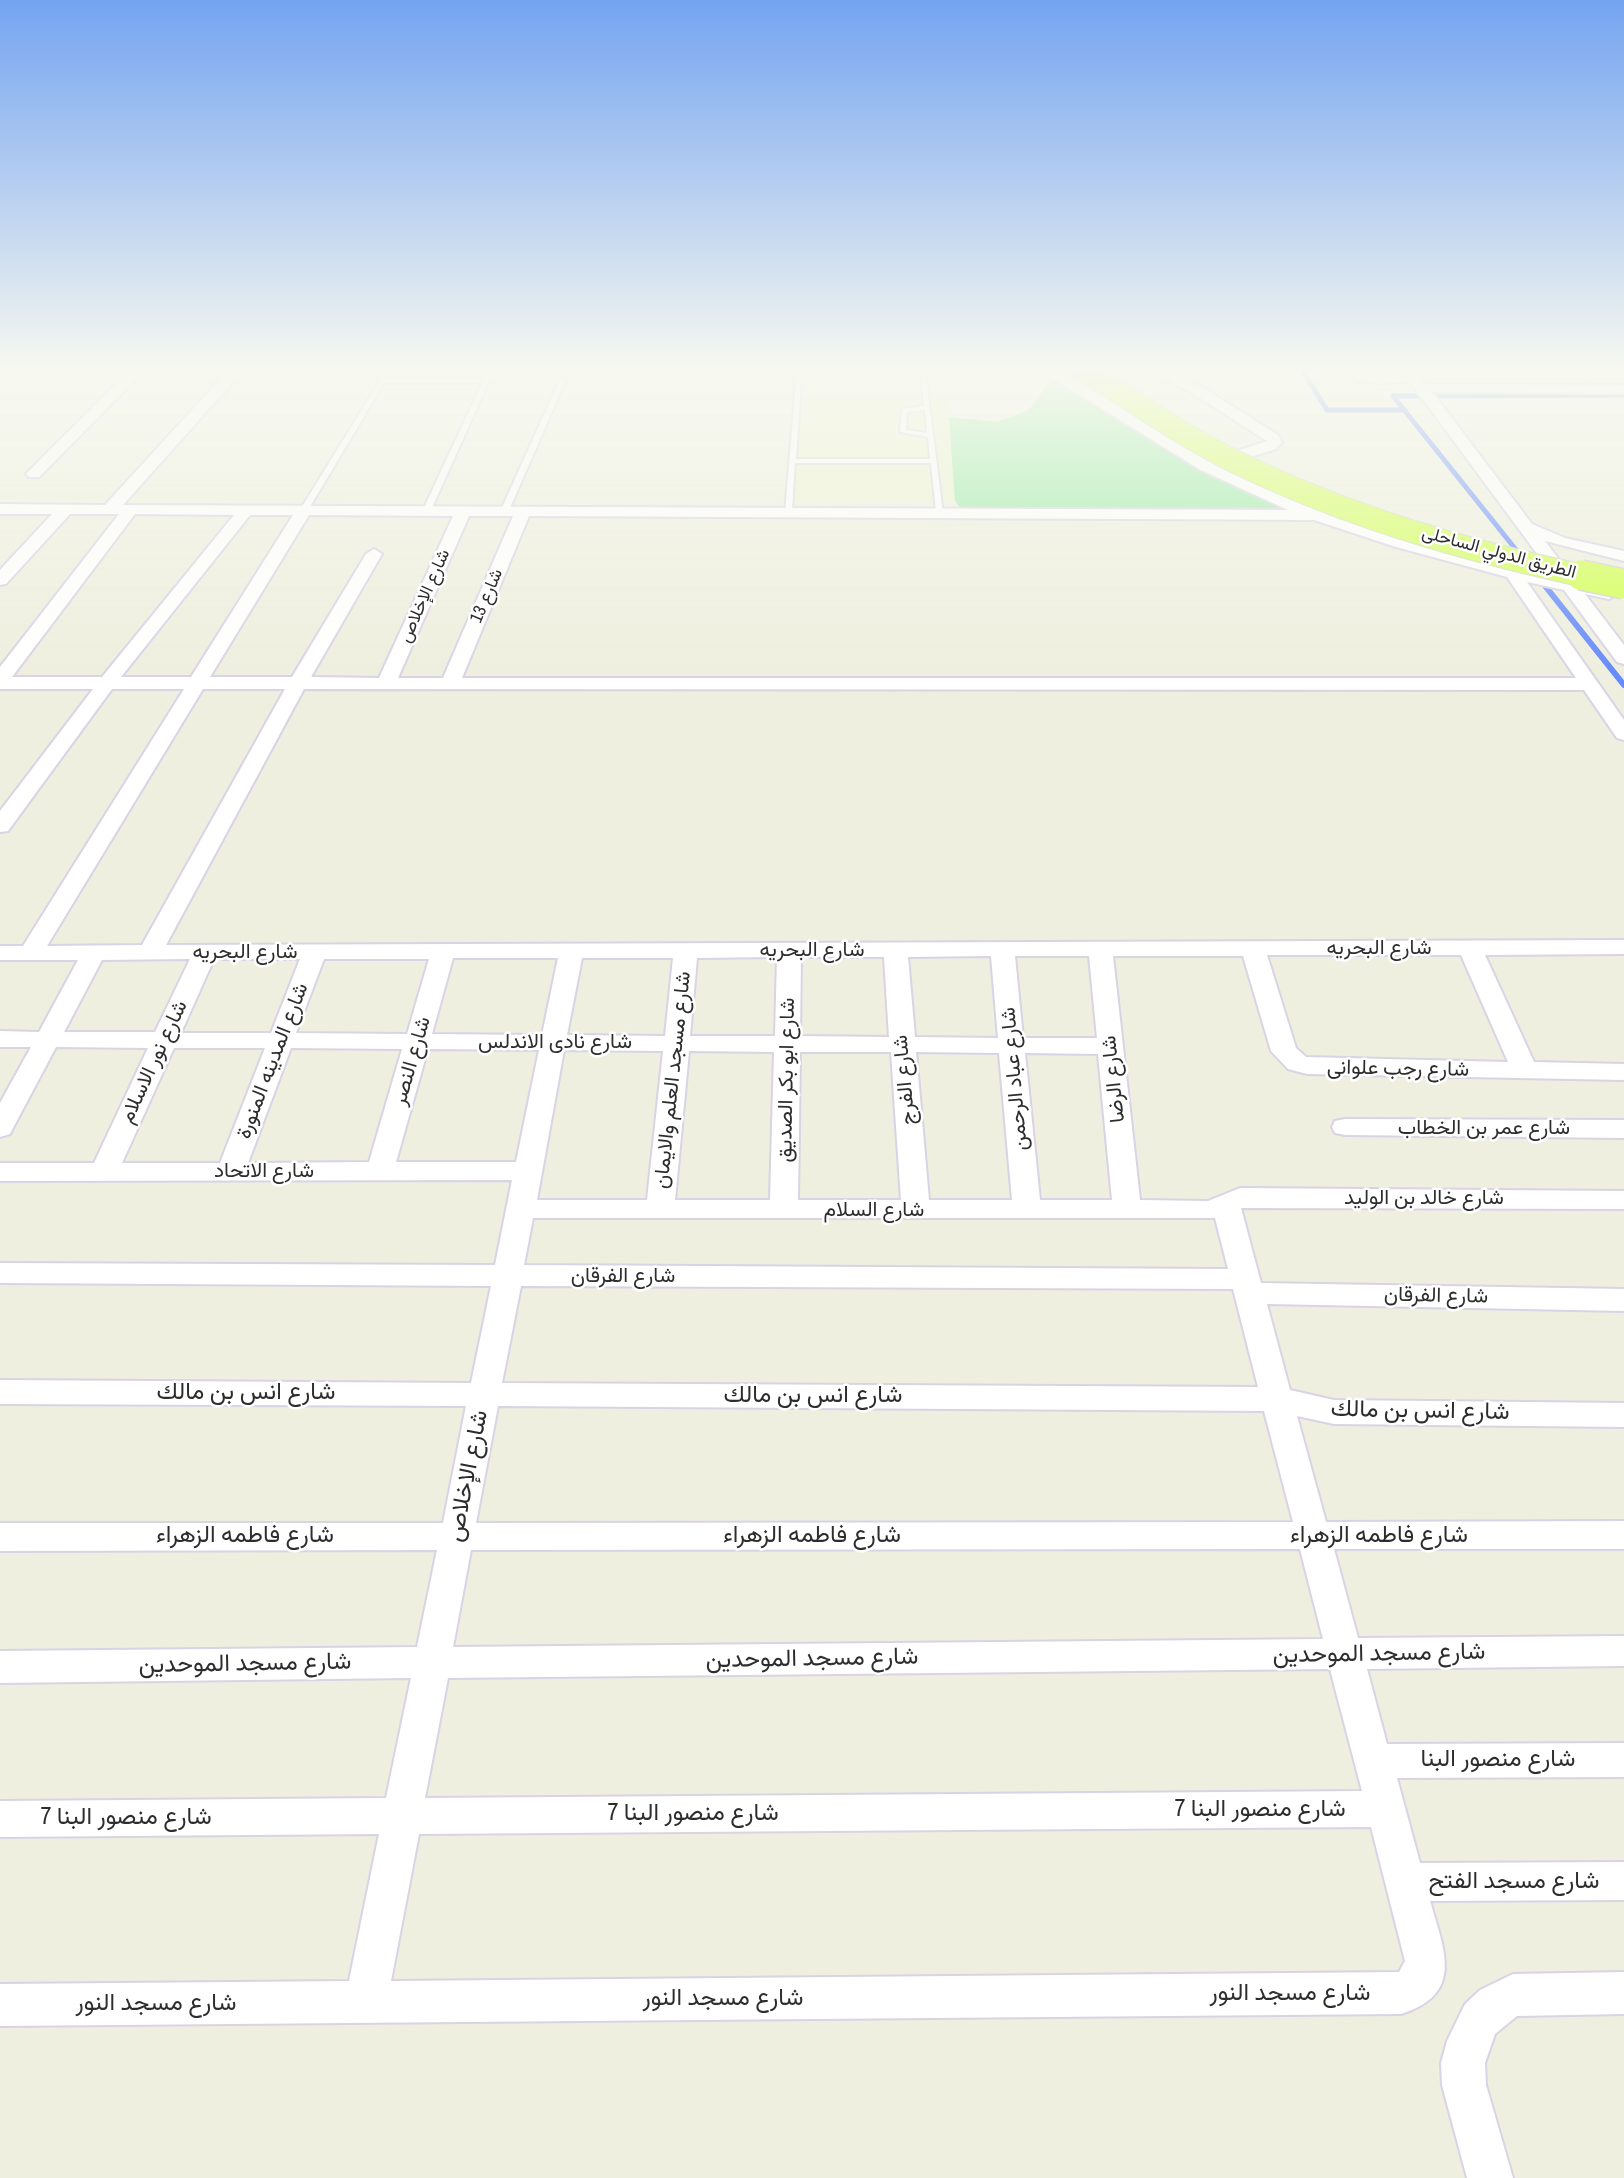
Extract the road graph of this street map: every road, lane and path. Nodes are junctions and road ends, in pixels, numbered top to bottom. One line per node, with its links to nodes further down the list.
1 (40, 468): 12 (street)
2 (148, 468): 15 (street)
3 (330, 468): 18 (lane)
4 (446, 468): 19 (lane)
5 (524, 468): 21 (lane)
6 (791, 468): 23 (lane)
7 (935, 468): 24 (lane)
8 (1209, 468): 25 (street)
9 (1251, 468): 32 (main road, الطريق الدولي الساحلى, bridge)
10 (1292, 468): 29 (main road, الطريق الدولي الساحلى)
11 (1485, 468): 26 (street)
12 (34, 474)
13 (0, 509): 14 (street)
14 (66, 509): 15 (street); 31 (street)
15 (110, 509): 16 (street)
16 (131, 509): 17 (street); 36 (street)
17 (246, 510): 18 (street); 37 (street)
18 (304, 510): 19 (street); 41 (street)
19 (427, 510): 20 (street)
20 (464, 510): 21 (street); 39 (street, شارع الإخلاص)
21 (505, 510): 22 (street)
22 (524, 510): 23 (street); 40 (street, شارع 13)
23 (788, 511): 24 (street)
24 (940, 512): 25 (street)
25 (1315, 514): 30 (street)
26 (1528, 528): 28 (street); 33 (street)
27 (374, 554): 38 (street)
28 (1624, 556)
29 (1624, 568)
30 (1512, 572): 33 (street); 42 (street)
31 (0, 580)
32 (1624, 584)
33 (1571, 586): 34 (street); 35 (street)
34 (1624, 597)
35 (1624, 658)
36 (0, 681): 37 (street)
37 (107, 683): 41 (street); 44 (street)
38 (298, 683): 39 (street); 41 (street); 56 (street)
39 (386, 683): 40 (street)
40 (450, 683): 42 (street)
41 (198, 684): 60 (street)
42 (1588, 684): 43 (street)
43 (1624, 734)
44 (0, 826)
45 (1470, 947): 46 (street, شارع البحريه); 47 (street, شارع البحريه); 72 (street)
46 (1624, 947)
47 (1253, 948): 50 (street, شارع البحريه); 72 (street, شارع رجب علوانى)
48 (895, 949): 49 (street, شارع البحريه); 52 (street, شارع البحريه); 69 (street, شارع الفرج)
49 (1002, 949): 50 (street, شارع البحريه); 70 (street, شارع عباد الرحمن)
50 (1100, 949): 71 (street, شارع الرضا)
51 (686, 950): 52 (street, شارع البحريه); 54 (street, شارع البحريه); 67 (street, شارع مسجد العلم والايمان)
52 (789, 950): 68 (street, شارع ابو بكر الصديق)
53 (443, 951): 54 (street, شارع البحريه); 58 (street, شارع البحريه); 65 (street, شارع النصر)
54 (571, 951): 66 (street, شارع الإخلاص)
55 (94, 952): 56 (street, شارع البحريه); 60 (street, شارع البحريه); 62 (street)
56 (150, 952): 57 (street, شارع البحريه)
57 (205, 952): 58 (street, شارع البحريه); 63 (street, شارع نور الاسلام)
58 (315, 952): 64 (street, شارع المدينه المنورة)
59 (0, 953): 60 (street, شارع البحريه)
60 (31, 953)
61 (0, 1039): 62 (street, شارع نادى الاندلس)
62 (47, 1040): 63 (street, شارع نادى الاندلس); 75 (street)
63 (164, 1040): 64 (street, شارع نادى الاندلس); 77 (street, شارع نور الاسلام)
64 (281, 1041): 65 (street, شارع نادى الاندلس); 78 (street, شارع المدينه المنورة)
65 (418, 1042): 66 (street, شارع نادى الاندلس); 79 (street, شارع النصر)
66 (553, 1042): 67 (street, شارع نادى الاندلس); 80 (street, شارع الإخلاص)
67 (677, 1043): 68 (street, شارع نادى الاندلس); 85 (street, شارع مسجد العلم والايمان)
68 (787, 1044): 69 (street, شارع نادى الاندلس); 86 (street, شارع ابو بكر الصديق)
69 (902, 1045): 70 (street, شارع نادى الاندلس); 87 (street, شارع الفرج)
70 (1011, 1045): 71 (street, شارع نادى الاندلس); 88 (street, شارع عباد الرحمن)
71 (1110, 1046): 89 (street, شارع الرضا)
72 (1525, 1071): 73 (street, شارع رجب علوانى)
73 (1624, 1072)
74 (1345, 1127): 76 (street, شارع عمر بن الخطاب)
75 (0, 1128)
76 (1624, 1129)
77 (104, 1171): 78 (street, شارع الاتحاد); 81 (street, شارع الاتحاد)
78 (231, 1171): 79 (street, شارع الاتحاد)
79 (380, 1171): 80 (street, شارع الاتحاد)
80 (528, 1171): 84 (street, شارع الإخلاص)
81 (0, 1172)
82 (1624, 1200): 83 (street, شارع خالد بن الوليد)
83 (1225, 1203): 89 (street, شارع السلام); 92 (street)
84 (521, 1209): 85 (street, شارع السلام); 91 (street, شارع الإخلاص)
85 (660, 1209): 86 (street, شارع السلام)
86 (784, 1209): 87 (street, شارع السلام)
87 (916, 1210): 88 (street, شارع السلام)
88 (1027, 1210): 89 (street, شارع السلام)
89 (1127, 1210)
90 (0, 1273): 91 (street, شارع الفرقان)
91 (508, 1276): 92 (street, شارع الفرقان); 95 (street, شارع الإخلاص)
92 (1247, 1286): 93 (street, شارع الفرقان); 96 (street)
93 (1624, 1300)
94 (0, 1392): 95 (street, شارع انس بن مالك)
95 (485, 1394): 96 (street, شارع انس بن مالك); 99 (street, شارع الإخلاص)
96 (1277, 1399): 97 (street, شارع انس بن مالك); 100 (street)
97 (1624, 1415)
98 (1624, 1535): 100 (street, شارع فاطمه الزهراء)
99 (457, 1536): 100 (street, شارع فاطمه الزهراء); 101 (street, شارع فاطمه الزهراء); 104 (street, شارع الإخلاص)
100 (1312, 1536): 103 (street)
101 (0, 1537)
102 (1624, 1651): 103 (street, شارع مسجد الموحدين)
103 (1345, 1654): 104 (street, شارع مسجد الموحدين); 106 (street)
104 (432, 1662): 105 (street, شارع مسجد الموحدين); 109 (street, شارع الإخلاص)
105 (0, 1667)
106 (1373, 1760): 107 (street, شارع منصور البنا); 108 (street)
107 (1624, 1760)
108 (1385, 1809): 109 (street, شارع منصور البنا 7); 112 (street)
109 (402, 1816): 110 (street, شارع منصور البنا 7); 114 (street, شارع الإخلاص)
110 (0, 1819)
111 (1624, 1881): 112 (street, شارع مسجد الفتح)
112 (1405, 1882): 114 (street, شارع مسجد النور)
113 (1624, 1993): 116 (street)
114 (366, 2002): 115 (street, شارع مسجد النور)
115 (0, 2005)
116 (1490, 2178)

